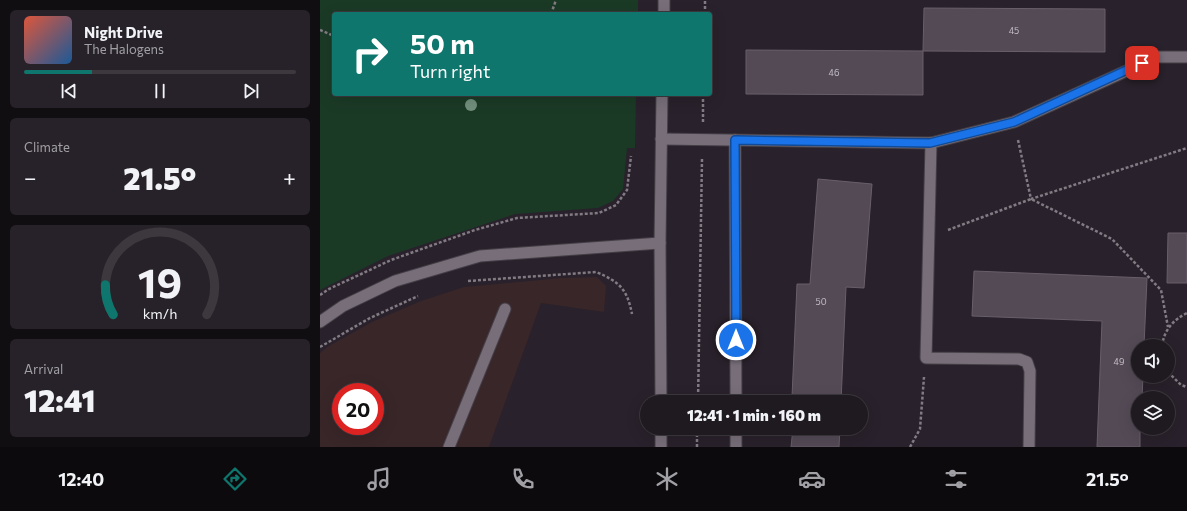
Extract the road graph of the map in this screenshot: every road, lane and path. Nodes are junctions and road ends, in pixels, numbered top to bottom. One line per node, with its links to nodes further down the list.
1 (556, 0): 4 (path)
2 (664, 0): 5 (street)
3 (705, 0): 6 (path)
4 (552, 12)
5 (664, 12)
6 (705, 12)
7 (320, 30): 8 (path)
8 (332, 35)
9 (1187, 58): 12 (street)
10 (662, 96): 13 (street)
11 (703, 96): 14 (path)
12 (1014, 122): 16 (street); 19 (path)
13 (662, 139): 14 (street); 21 (street)
14 (702, 139): 15 (street); 36 (path)
15 (735, 140): 16 (street); 37 (street)
16 (930, 143): 20 (street)
17 (1187, 148): 19 (path)
18 (631, 156): 23 (path)
19 (1031, 199): 20 (path); 29 (path)
20 (929, 237): 32 (street)
21 (660, 243): 28 (street); 35 (street)
22 (464, 281): 27 (path)
23 (320, 295)
24 (419, 295): 31 (path)
25 (505, 309): 41 (street)
26 (1187, 313): 29 (path)
27 (632, 314)
28 (320, 322)
29 (1168, 328): 30 (path)
30 (1164, 339)
31 (320, 347)
32 (926, 358): 45 (path); 46 (street)
33 (1175, 380): 34 (path)
34 (1187, 387)
35 (661, 395)
36 (698, 395)
37 (736, 395)
38 (661, 435): 42 (street)
39 (697, 435): 43 (path)
40 (736, 435): 44 (street)
41 (449, 447)
42 (661, 447)
43 (697, 447)
44 (736, 447)
45 (910, 447)
46 (1029, 447)

